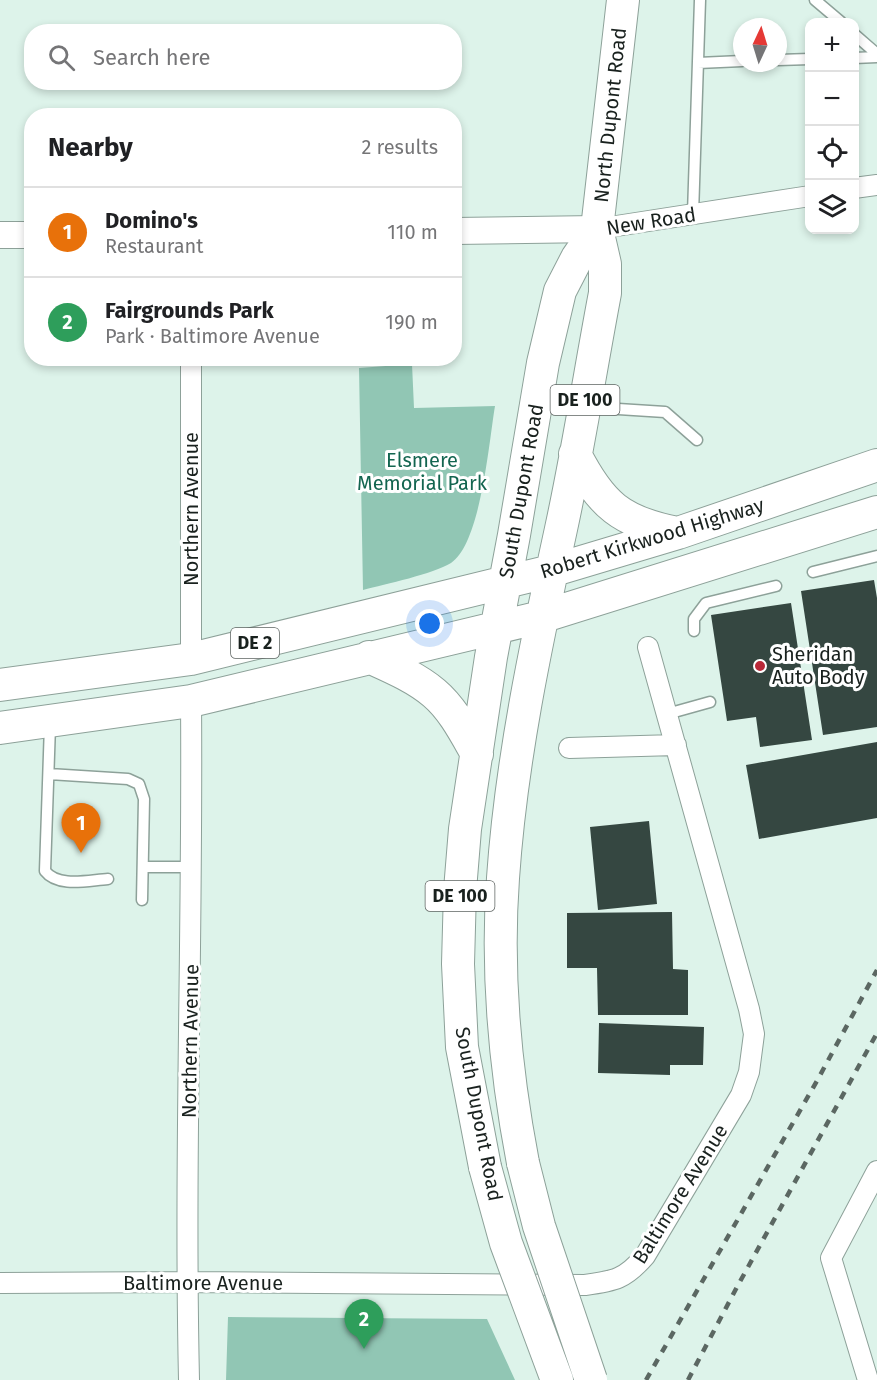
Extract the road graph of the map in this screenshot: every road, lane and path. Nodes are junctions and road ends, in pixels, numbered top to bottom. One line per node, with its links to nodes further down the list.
1 (623, 0): 16 (main road, North Dupont Road / DE 100)
2 (700, 0): 11 (lane)
3 (815, 0): 4 (lane)
4 (836, 18)
5 (859, 38): 6 (lane)
6 (877, 55): 7 (lane)
7 (859, 57)
8 (805, 59): 9 (lane)
9 (787, 60)
10 (733, 62): 11 (lane)
11 (698, 63): 15 (lane)
12 (877, 185): 13 (street)
13 (859, 187)
14 (805, 197): 15 (street, New Road)
15 (693, 214): 16 (street, New Road)
16 (597, 230): 17 (street, New Road); 21 (main road, South Dupont Road / DE 100); 30 (main road, South Dupont Road / DE 100)
17 (462, 231)
18 (0, 235): 19 (street)
19 (24, 235)
20 (191, 366): 37 (street, Northern Avenue)
21 (584, 407): 22 (lane); 23 (main road, South Dupont Road / DE 100)
22 (697, 440)
23 (575, 454): 26 (main road); 28 (main road, South Dupont Road / DE 100)
24 (877, 465): 26 (main road, Robert Kirkwood Highway / DE 2)
25 (877, 512): 32 (main road, DE 2)
26 (678, 533): 28 (main road, Robert Kirkwood Highway / DE 2)
27 (877, 556): 29 (lane)
28 (551, 571): 30 (main road, Robert Kirkwood Highway / DE 2); 32 (main road, South Dupont Road / DE 100)
29 (813, 572)
30 (505, 581): 33 (main road, South Dupont Road / DE 100); 37 (main road, Robert Kirkwood Highway / DE 2)
31 (776, 586): 34 (lane)
32 (541, 617): 33 (main road, DE 2); 57 (main road, South Dupont Road / DE 100, bridge)
33 (498, 626): 36 (main road, DE 2); 46 (main road, South Dupont Road / DE 100)
34 (694, 631)
35 (648, 647): 41 (street, Baltimore Avenue)
36 (369, 657): 39 (main road, DE 2); 46 (main road)
37 (191, 659): 38 (main road, Robert Kirkwood Highway / DE 2)
38 (0, 685)
39 (191, 701): 42 (main road, DE 2); 49 (street, Northern Avenue)
40 (710, 702): 41 (lane)
41 (667, 714): 44 (street, Baltimore Avenue)
42 (50, 722): 43 (main road, DE 2); 47 (lane)
43 (0, 728)
44 (676, 745): 45 (street); 53 (street, Baltimore Avenue)
45 (569, 748)
46 (477, 754): 56 (main road, South Dupont Road / DE 100, bridge)
47 (49, 774): 48 (lane); 50 (lane)
48 (143, 867): 49 (lane); 51 (lane)
49 (192, 867): 53 (street, Northern Avenue)
50 (108, 879)
51 (142, 900)
52 (877, 1171): 58 (street)
53 (187, 1282): 54 (street, Baltimore Avenue); 55 (street, Northern Avenue)
54 (0, 1283)
55 (189, 1380)
56 (557, 1380)
57 (591, 1380)
58 (868, 1380)

